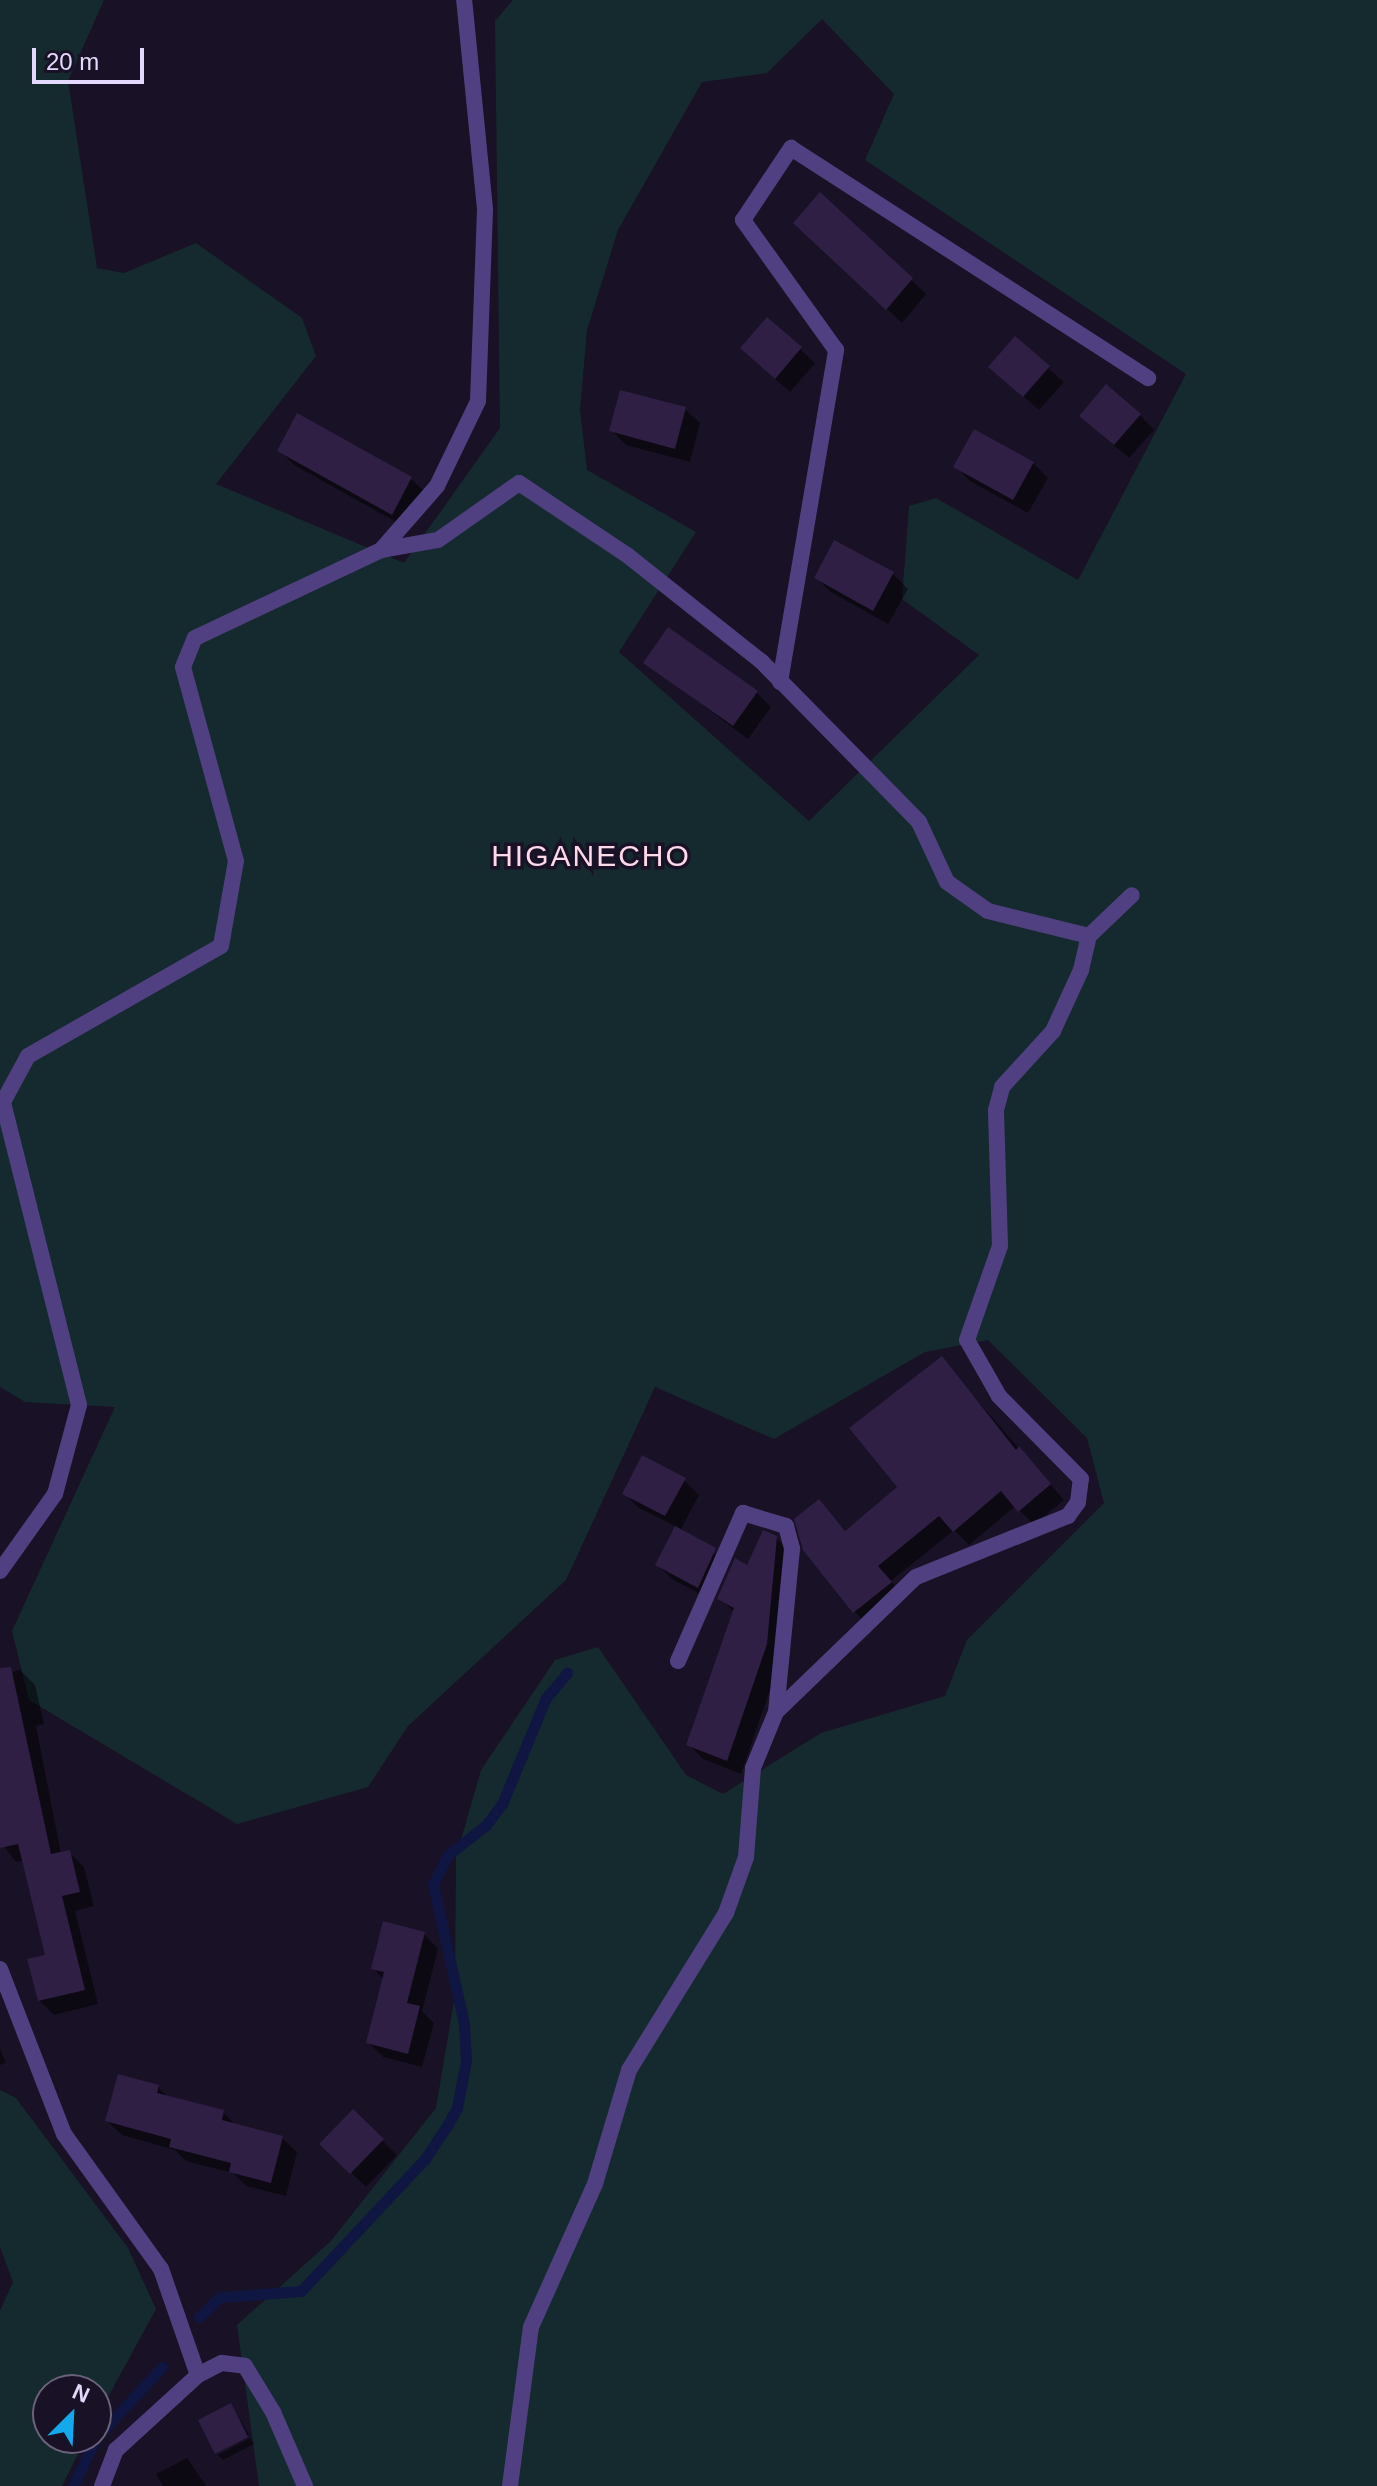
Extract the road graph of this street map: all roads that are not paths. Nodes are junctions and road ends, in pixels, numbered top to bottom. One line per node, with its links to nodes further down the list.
1 (464, 0): 3 (street)
2 (1148, 378): 4 (street)
3 (381, 550): 4 (street); 7 (street)
4 (780, 682): 6 (street)
5 (1132, 895): 6 (street)
6 (1089, 936): 9 (street)
7 (0, 1571)
8 (678, 1661): 9 (street)
9 (776, 1712): 14 (street)
10 (0, 1969): 11 (street)
11 (198, 2375): 12 (street); 13 (street)
12 (102, 2486)
13 (305, 2486)
14 (510, 2486)

